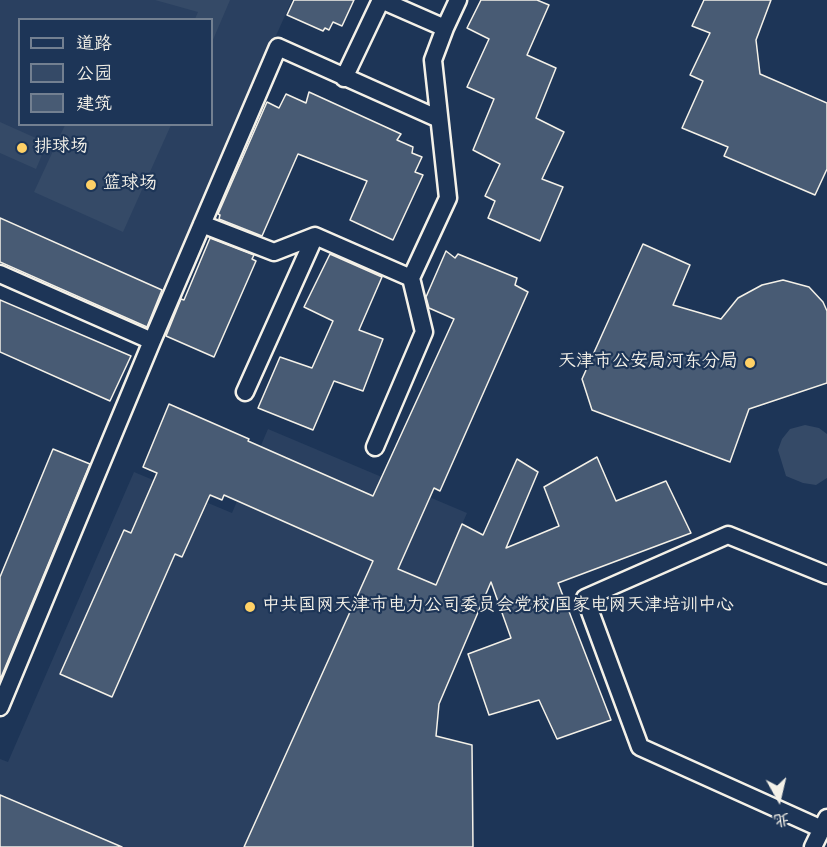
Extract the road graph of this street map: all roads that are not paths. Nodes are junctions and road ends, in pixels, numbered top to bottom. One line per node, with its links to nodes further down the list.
1 (381, 0): 3 (street); 4 (street)
2 (458, 0): 3 (street)
3 (445, 28): 5 (street)
4 (344, 78): 5 (street); 6 (street)
5 (439, 119): 9 (street)
6 (202, 224): 7 (street); 10 (street)
7 (315, 236): 9 (street); 11 (street)
8 (0, 274): 10 (street)
9 (411, 278): 12 (street)
10 (153, 341): 14 (street)
11 (245, 392)
12 (375, 447)
13 (827, 575): 15 (street)
14 (0, 707)
15 (824, 824): 16 (street)
16 (813, 847)

